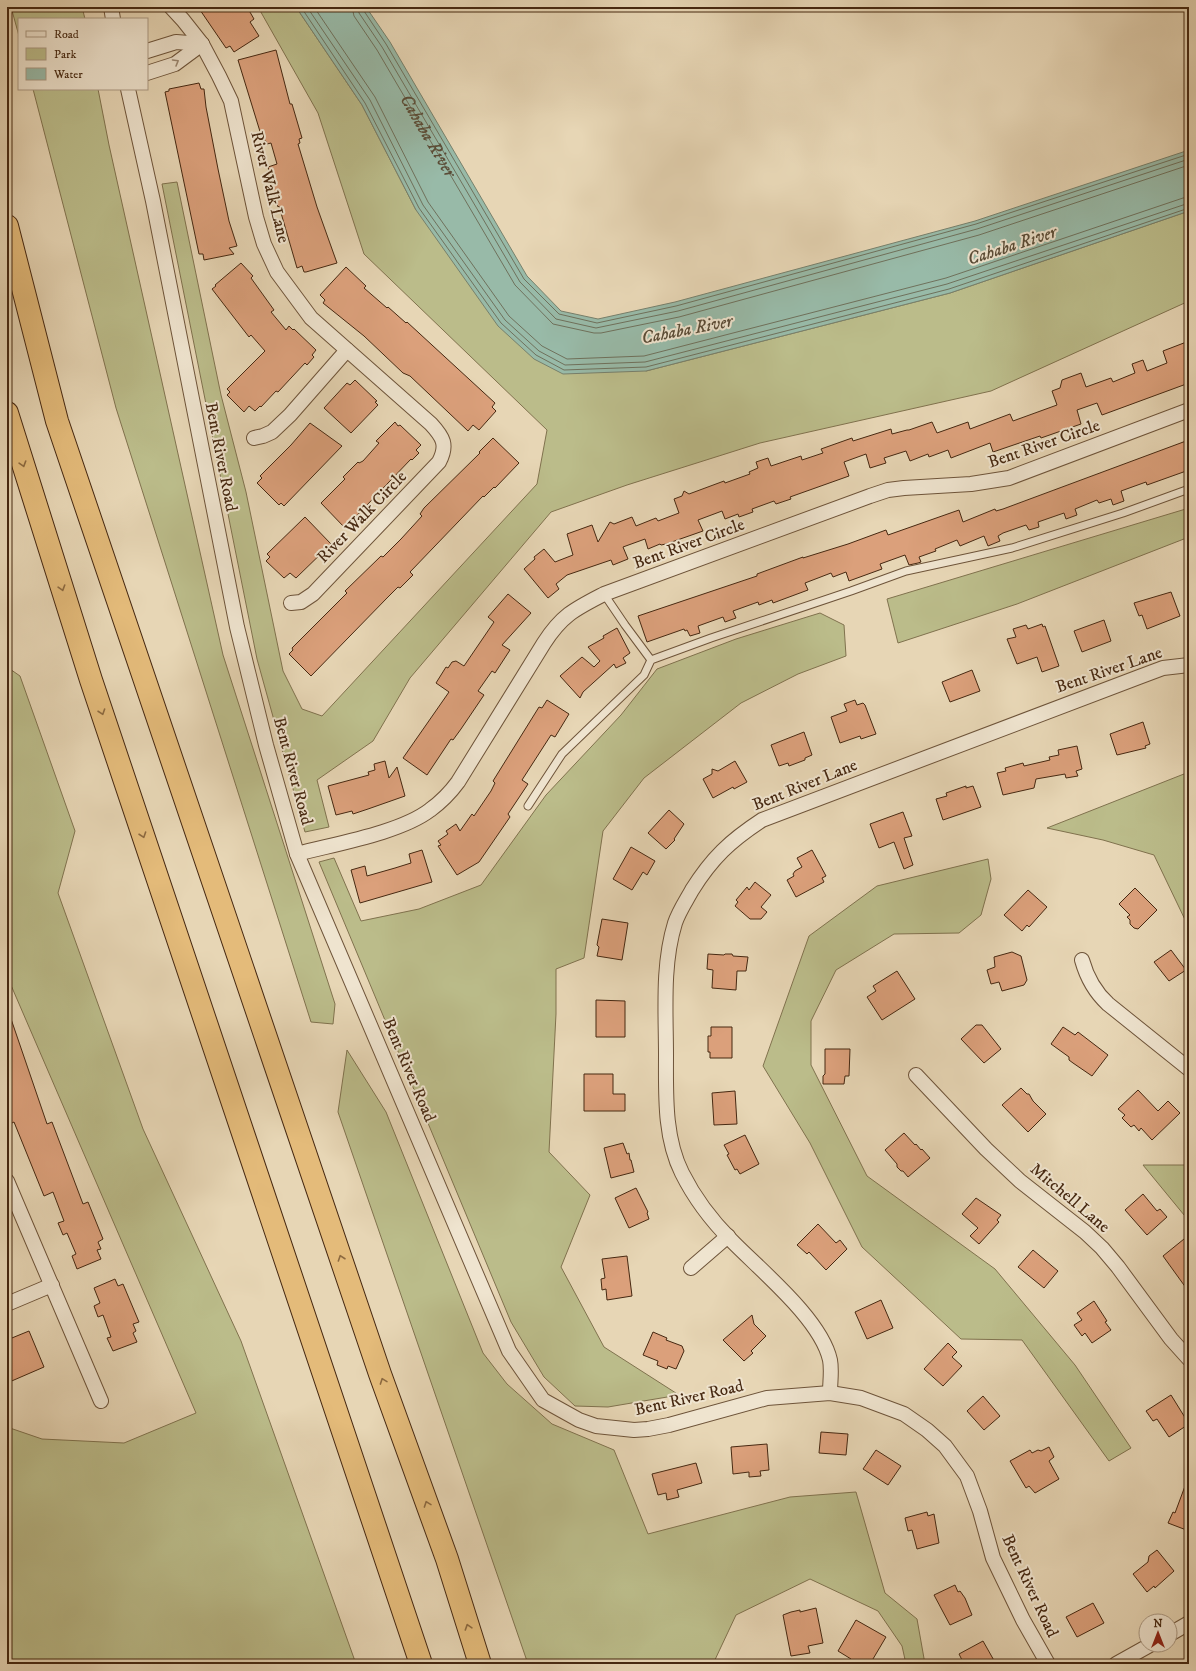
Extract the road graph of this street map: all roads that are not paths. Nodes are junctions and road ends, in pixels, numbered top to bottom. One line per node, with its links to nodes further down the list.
1 (111, 7): 3 (street)
2 (171, 7): 4 (street, River Walk Lane)
3 (113, 18)
4 (202, 44): 5 (street); 6 (street, one-way to 4); 9 (street, River Walk Lane)
5 (148, 51)
6 (148, 73)
7 (128, 90): 20 (street, Bent River Road)
8 (7, 226): 36 (highway, one-way to 8)
9 (347, 350): 12 (street); 13 (street, River Walk Lane)
10 (1189, 410): 15 (street, Bent River Circle)
11 (7, 413): 35 (highway, one-way to 35)
12 (254, 438)
13 (444, 443): 16 (street, River Walk Circle)
14 (1189, 489): 17 (lane)
15 (604, 594): 17 (lane); 20 (street, Bent River Circle)
16 (291, 604)
17 (651, 660): 19 (lane)
18 (1189, 665): 25 (street, Bent River Lane)
19 (528, 806)
20 (297, 854): 30 (street, Bent River Road)
21 (1082, 960): 22 (street)
22 (1189, 1069)
23 (916, 1075): 29 (street, Mitchell Lane)
24 (7, 1181): 27 (street)
25 (728, 1236): 26 (street); 30 (street, Bent River Lane)
26 (691, 1268)
27 (52, 1285): 28 (street); 31 (street)
28 (7, 1304)
29 (1189, 1358)
30 (830, 1393): 37 (street, Bent River Road)
31 (101, 1400)
32 (1189, 1623): 33 (street)
33 (1178, 1629)
34 (1138, 1652): 38 (street)
35 (421, 1664)
36 (480, 1664)
37 (1048, 1664)
38 (1116, 1664)

